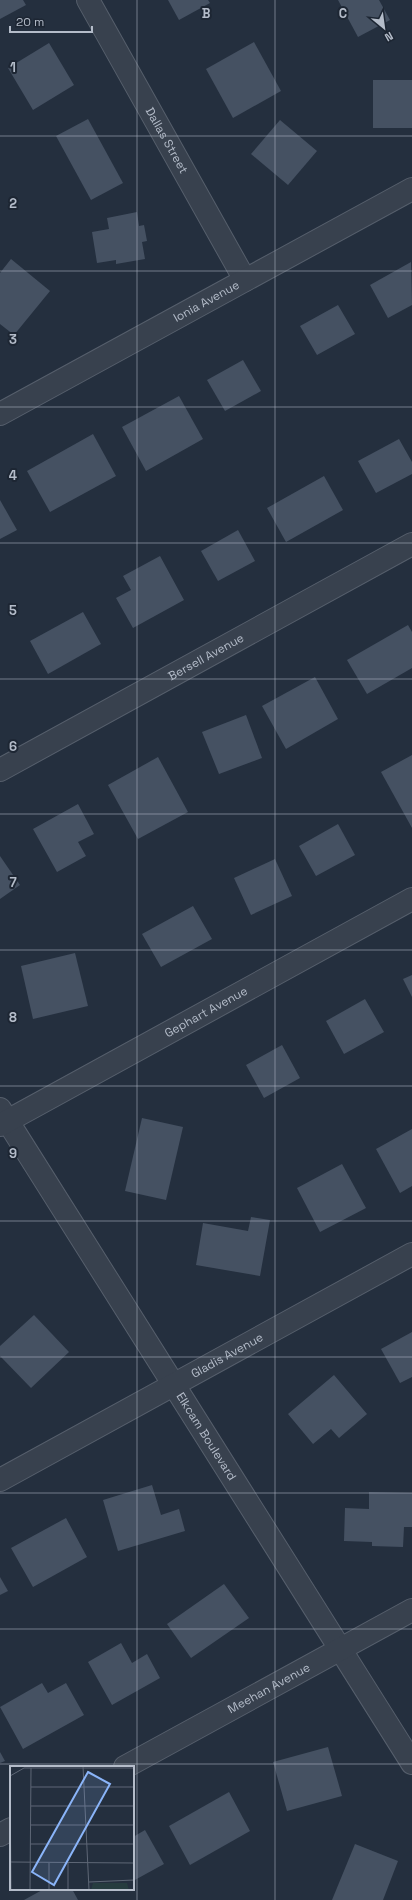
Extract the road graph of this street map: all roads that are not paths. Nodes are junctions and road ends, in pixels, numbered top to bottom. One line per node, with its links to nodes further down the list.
1 (88, 0): 3 (street, Dallas Street)
2 (412, 189): 3 (street, Ionia Avenue)
3 (246, 280): 4 (street, Ionia Avenue)
4 (0, 414)
5 (412, 544): 6 (street, Bersell Avenue)
6 (0, 770)
7 (412, 899): 8 (street, Gephart Avenue)
8 (2, 1118): 10 (street, Elkcam Boulevard)
9 (412, 1254): 10 (street, Gladis Avenue)
10 (174, 1385): 11 (street, Gladis Avenue); 13 (street, Elkcam Boulevard)
11 (0, 1480)
12 (412, 1610): 13 (street, Meehan Avenue)
13 (340, 1649): 14 (street, Elkcam Boulevard); 15 (street, Meehan Avenue)
14 (412, 1763)
15 (127, 1766)
16 (10, 1830): 17 (street)
17 (0, 1835)

